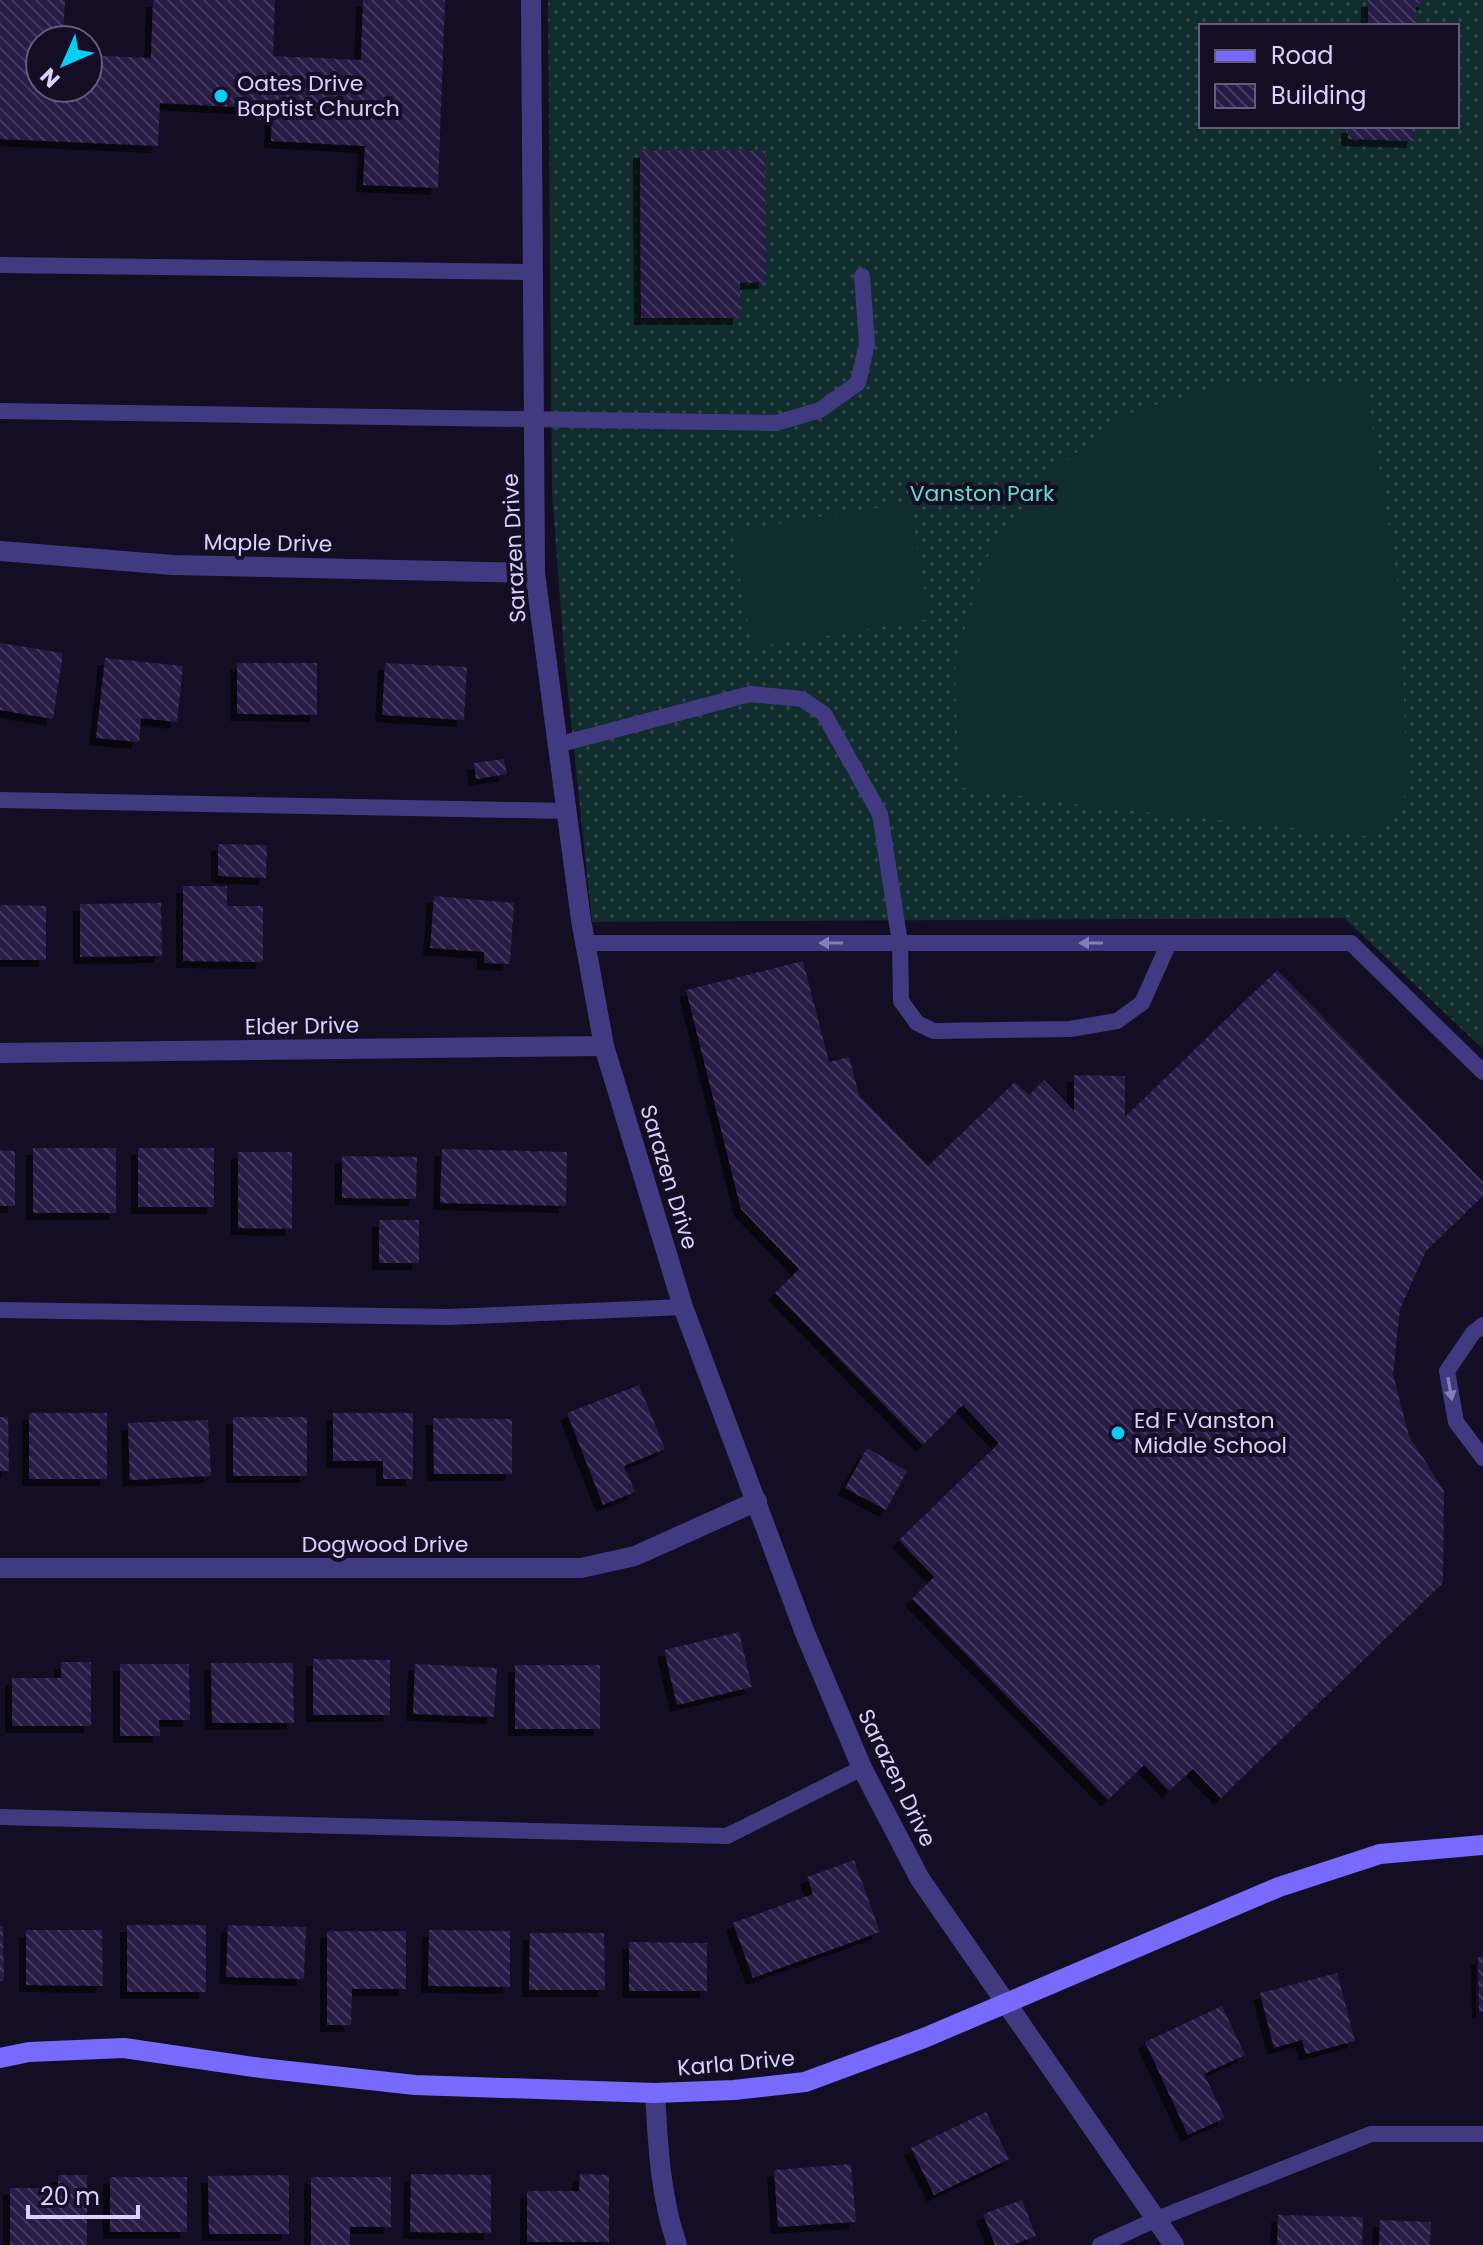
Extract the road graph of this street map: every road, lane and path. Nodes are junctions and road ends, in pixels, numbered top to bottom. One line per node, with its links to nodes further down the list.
1 (531, 0): 3 (street, Sarazen Drive)
2 (0, 265): 3 (lane)
3 (533, 272): 6 (street, Sarazen Drive)
4 (862, 276): 6 (lane)
5 (0, 411): 6 (lane)
6 (533, 420): 8 (street, Sarazen Drive)
7 (0, 551): 8 (street, Maple Drive)
8 (535, 573): 9 (street, Sarazen Drive)
9 (557, 745): 11 (street, Sarazen Drive); 13 (lane)
10 (0, 800): 11 (lane)
11 (566, 811): 12 (street, Sarazen Drive)
12 (585, 943): 13 (lane, one-way to 12); 15 (street, Sarazen Drive)
13 (900, 943): 14 (lane, one-way to 13); 14 (lane)
14 (1169, 943): 17 (lane)
15 (604, 1046): 16 (street, Elder Drive); 18 (street, Sarazen Drive)
16 (0, 1053)
17 (1483, 1072)
18 (683, 1307): 19 (lane); 22 (street, Sarazen Drive)
19 (0, 1310)
20 (1483, 1325): 21 (lane, one-way to 21)
21 (1483, 1458)
22 (757, 1501): 23 (street, Dogwood Drive); 24 (street, Sarazen Drive)
23 (0, 1568)
24 (862, 1768): 25 (lane); 27 (street, Sarazen Drive)
25 (0, 1817)
26 (1483, 1845): 27 (street, Karla Drive)
27 (1007, 2002): 29 (street, Karla Drive); 31 (street, Sarazen Drive)
28 (0, 2058): 29 (street, Karla Drive)
29 (655, 2093): 32 (street)
30 (1483, 2134): 31 (lane)
31 (1157, 2219): 33 (lane); 34 (street, Sarazen Drive)
32 (677, 2245)
33 (1100, 2245)
34 (1174, 2245)

